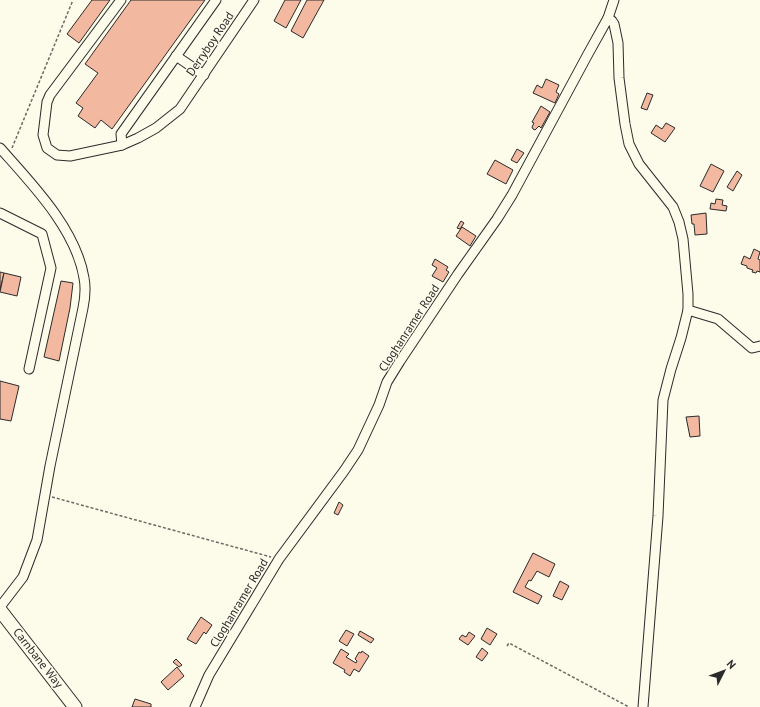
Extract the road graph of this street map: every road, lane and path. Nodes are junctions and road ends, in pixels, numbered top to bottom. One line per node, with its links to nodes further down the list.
1 (73, 0): 10 (path)
2 (121, 0): 9 (street, Derryboy Road)
3 (216, 0): 7 (street)
4 (254, 0): 8 (street, Derryboy Road)
5 (614, 0): 6 (street, Cloghanramer Road)
6 (608, 18): 12 (street); 16 (street, Cloghanramer Road)
7 (176, 56): 8 (street); 9 (street)
8 (204, 75): 9 (street, Derryboy Road)
9 (122, 145)
10 (3, 151): 15 (street)
11 (0, 213): 14 (street)
12 (688, 310): 13 (street); 23 (street)
13 (760, 346)
14 (29, 369)
15 (45, 495): 16 (path); 17 (street)
16 (278, 560): 21 (street, Cloghanramer Road)
17 (0, 607)
18 (0, 610): 20 (highway, Carnbane Way)
19 (507, 646): 22 (path)
20 (75, 707)
21 (195, 707)
22 (629, 707)
23 (643, 707)

